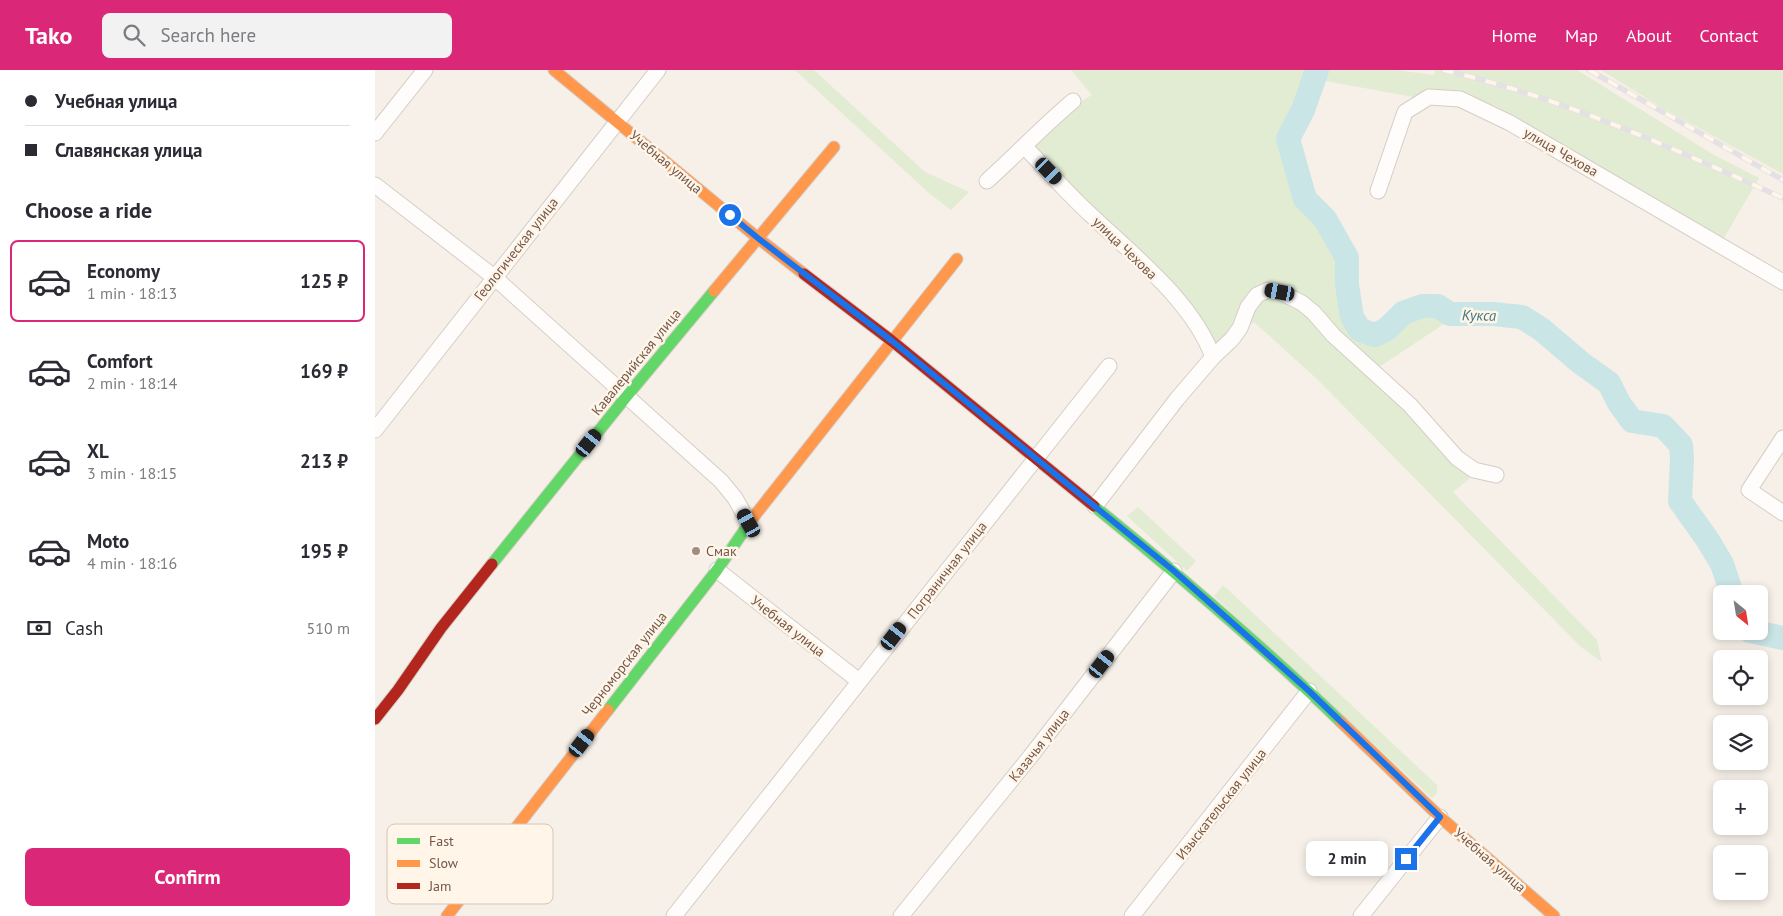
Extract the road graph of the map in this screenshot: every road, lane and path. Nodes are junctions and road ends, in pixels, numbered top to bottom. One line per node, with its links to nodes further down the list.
1 (425, 70): 6 (street)
2 (554, 70): 5 (street, Учебная улица)
3 (658, 70): 5 (street, Геологическая улица)
4 (1073, 101): 7 (street)
5 (617, 122): 12 (street, Учебная улица); 14 (street, Геологическая улица)
6 (375, 133)
7 (1025, 146): 9 (street); 17 (street, улица Чехова)
8 (834, 147): 12 (street, Кавалерийская улица)
9 (987, 181)
10 (375, 185): 14 (street)
11 (1379, 191): 15 (street, улица Чехова)
12 (758, 238): 16 (street, Учебная улица); 19 (street, Кавалерийская улица)
13 (957, 259): 16 (street, Черноморская улица)
14 (494, 277): 19 (street); 20 (street, Геологическая улица)
15 (1783, 282)
16 (892, 341): 22 (street, Учебная улица); 26 (street, Черноморская улица)
17 (1213, 357): 23 (street); 24 (street)
18 (1109, 366): 22 (street, Пограничная улица)
19 (626, 397): 26 (street); 31 (street, Кавалерийская улица)
20 (375, 430)
21 (1783, 438): 25 (street)
22 (1035, 458): 24 (street, Учебная улица); 29 (street, Пограничная улица)
23 (1496, 475)
24 (1095, 506): 28 (street, Учебная улица)
25 (1783, 513)
26 (749, 523): 27 (street, Черноморская улица)
27 (717, 570): 29 (street, Учебная улица); 33 (street, Черноморская улица)
28 (1174, 571): 30 (street, Учебная улица); 37 (street, Казачья улица)
29 (859, 681): 36 (street, Пограничная улица)
30 (1309, 691): 32 (street, Учебная улица); 38 (street, Изыскательская улица)
31 (375, 718)
32 (1440, 817): 39 (street); 40 (street, Учебная улица)
33 (519, 824)
34 (456, 904): 35 (street, Черноморская улица)
35 (447, 916)
36 (674, 916)
37 (901, 916)
38 (1132, 916)
39 (1361, 916)
40 (1554, 916)

